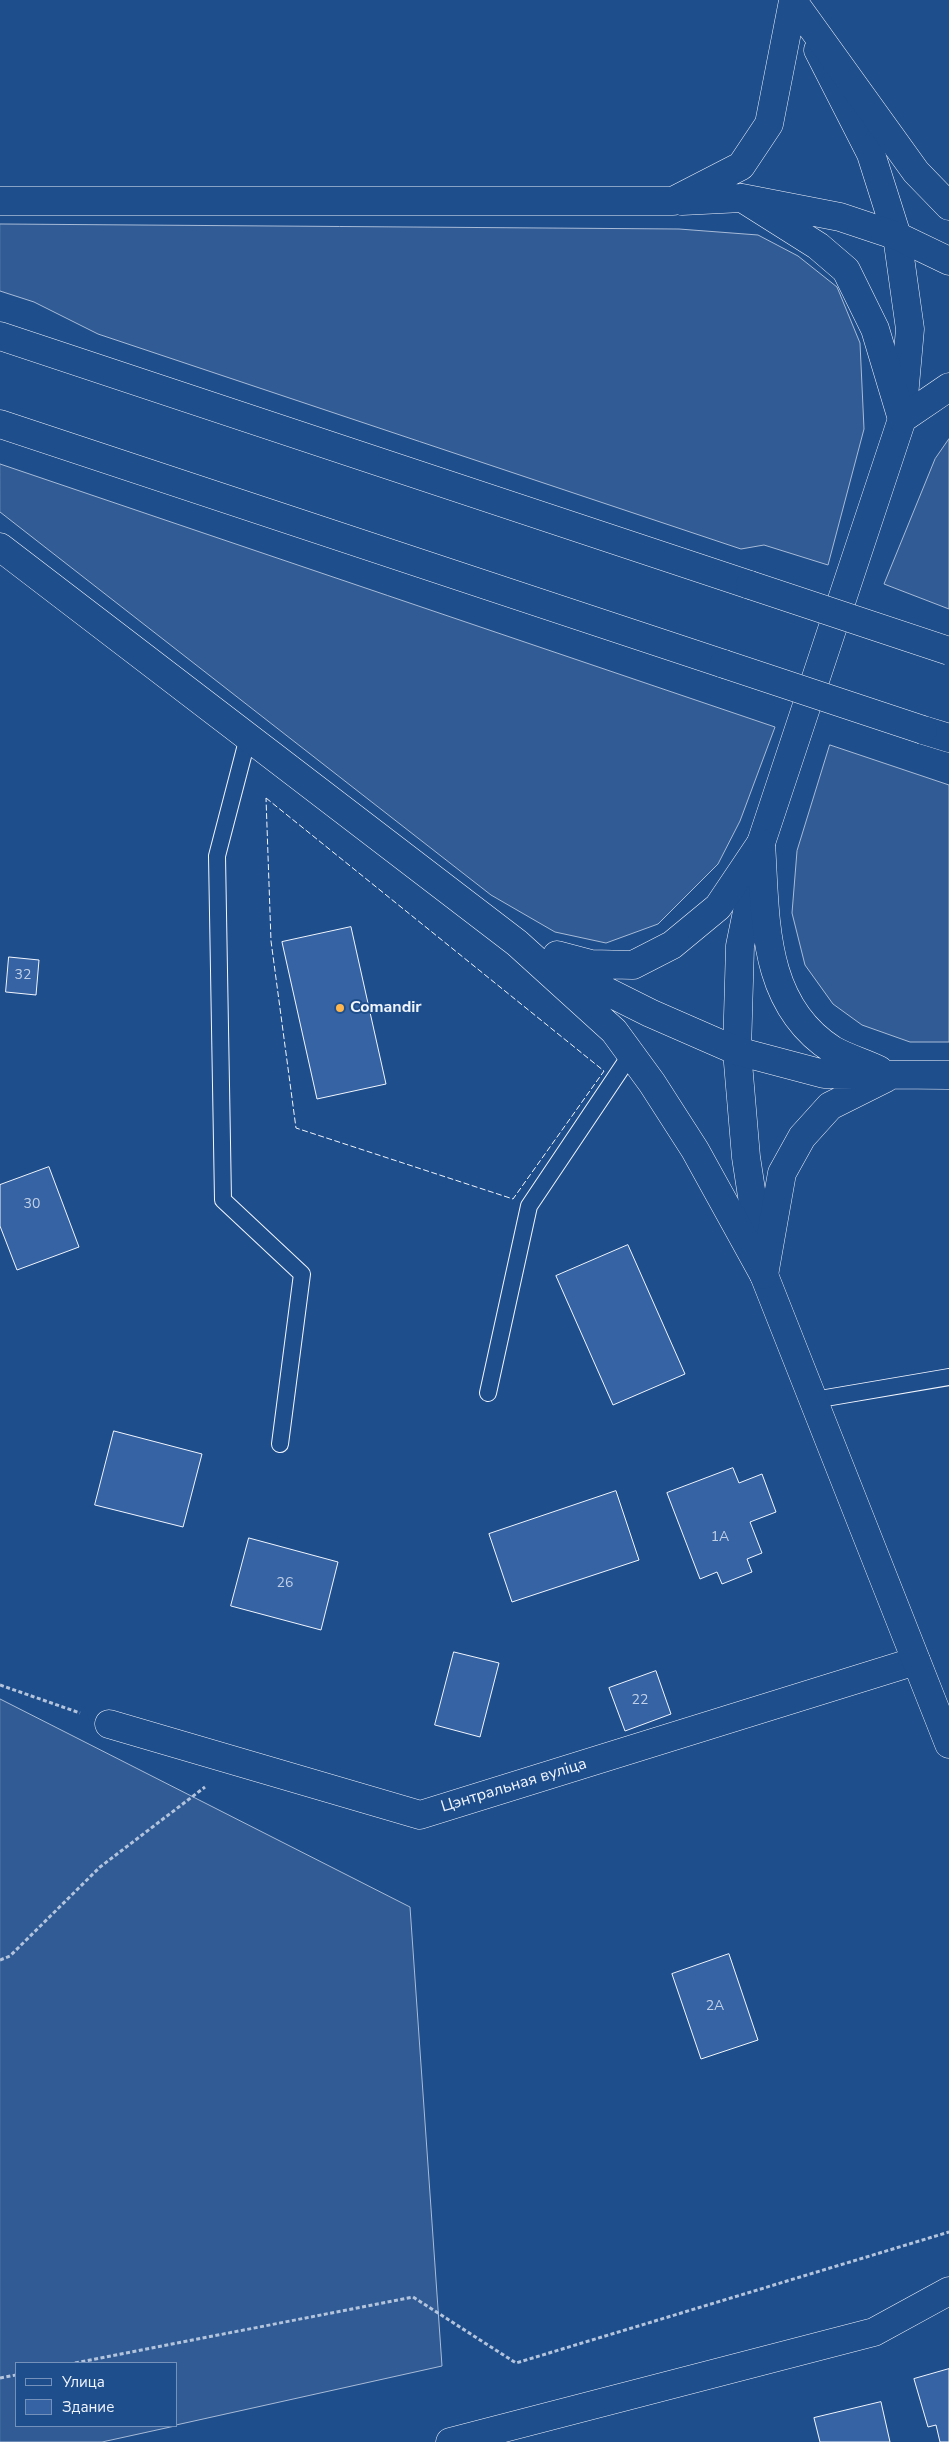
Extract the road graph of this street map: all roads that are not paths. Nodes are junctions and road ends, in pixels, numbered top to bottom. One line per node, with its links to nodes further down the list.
1 (793, 1): 4 (main road); 5 (main road); 6 (main road)
2 (742, 198): 4 (main road); 6 (main road); 10 (main road)
3 (0, 201): 4 (main road)
4 (673, 201)
5 (949, 206)
6 (897, 236): 7 (main road); 10 (main road)
7 (949, 261)
8 (0, 336): 13 (main road, bridge)
9 (949, 387): 10 (main road)
10 (902, 419): 16 (main road)
11 (0, 424): 15 (main road, bridge)
12 (0, 547): 14 (main road)
13 (949, 651)
14 (248, 737): 17 (main road); 26 (lane)
15 (949, 738)
16 (761, 843): 17 (main road); 18 (main road); 20 (main road)
17 (517, 943): 18 (main road); 19 (main road)
18 (737, 1051): 20 (main road); 22 (main road)
19 (631, 1054): 22 (main road); 24 (lane)
20 (892, 1075): 21 (main road); 22 (main road)
21 (949, 1075)
22 (764, 1274): 25 (main road)
23 (949, 1377): 25 (lane)
24 (488, 1393)
25 (814, 1400): 27 (main road)
26 (280, 1444)
27 (916, 1661): 28 (main road, Цэнтральная вуліца); 29 (main road)
28 (110, 1724)
29 (949, 1744)
30 (949, 2291): 31 (main road)
31 (450, 2442)

